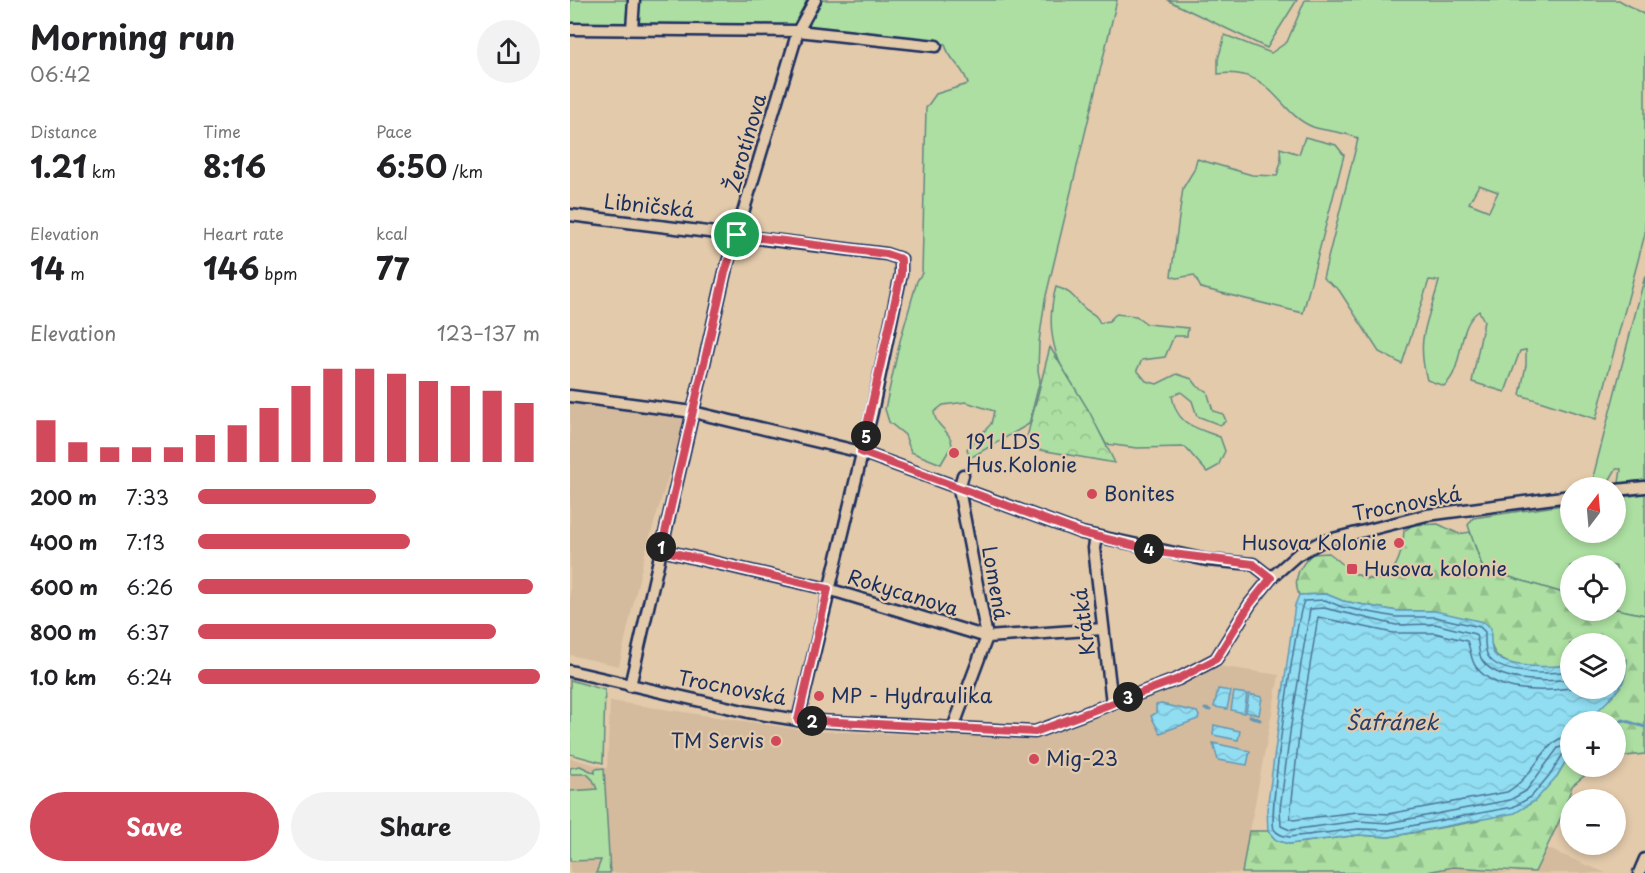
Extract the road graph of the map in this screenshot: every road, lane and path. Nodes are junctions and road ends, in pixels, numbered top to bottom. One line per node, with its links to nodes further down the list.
1 (634, 0): 4 (street)
2 (815, 0): 5 (street, Žerotínova)
3 (570, 29): 4 (street)
4 (632, 29): 5 (street)
5 (798, 31): 6 (street); 8 (street, Žerotínova)
6 (936, 46)
7 (570, 215): 8 (street, Libničská)
8 (737, 235): 10 (street, Žerotínova); 11 (street, Libničská)
9 (570, 396): 10 (street)
10 (693, 412): 11 (street); 18 (street, Žerotínova)
11 (861, 452): 14 (street); 20 (street)
12 (963, 475): 14 (street, Lomená)
13 (1645, 487): 15 (street)
14 (959, 489): 17 (street); 22 (street, Lomená)
15 (1626, 489)
16 (1560, 497): 19 (street, Trocnovská)
17 (1096, 537): 19 (street); 21 (street, Krátká)
18 (661, 550): 20 (street, Rokycanova); 24 (street, Žerotínova)
19 (1271, 578): 25 (street, Trocnovská)
20 (828, 589): 22 (street, Rokycanova); 26 (street)
21 (1103, 628): 22 (street, Rokycanova); 25 (street, Krátká)
22 (987, 637): 27 (street, Lomená)
23 (570, 671): 24 (street, Trocnovská)
24 (630, 686): 26 (street, Trocnovská)
25 (1112, 703): 27 (street, Trocnovská)
26 (798, 720): 27 (street, Trocnovská)
27 (953, 728)
28 (1645, 859): 29 (street)
29 (1639, 873)

